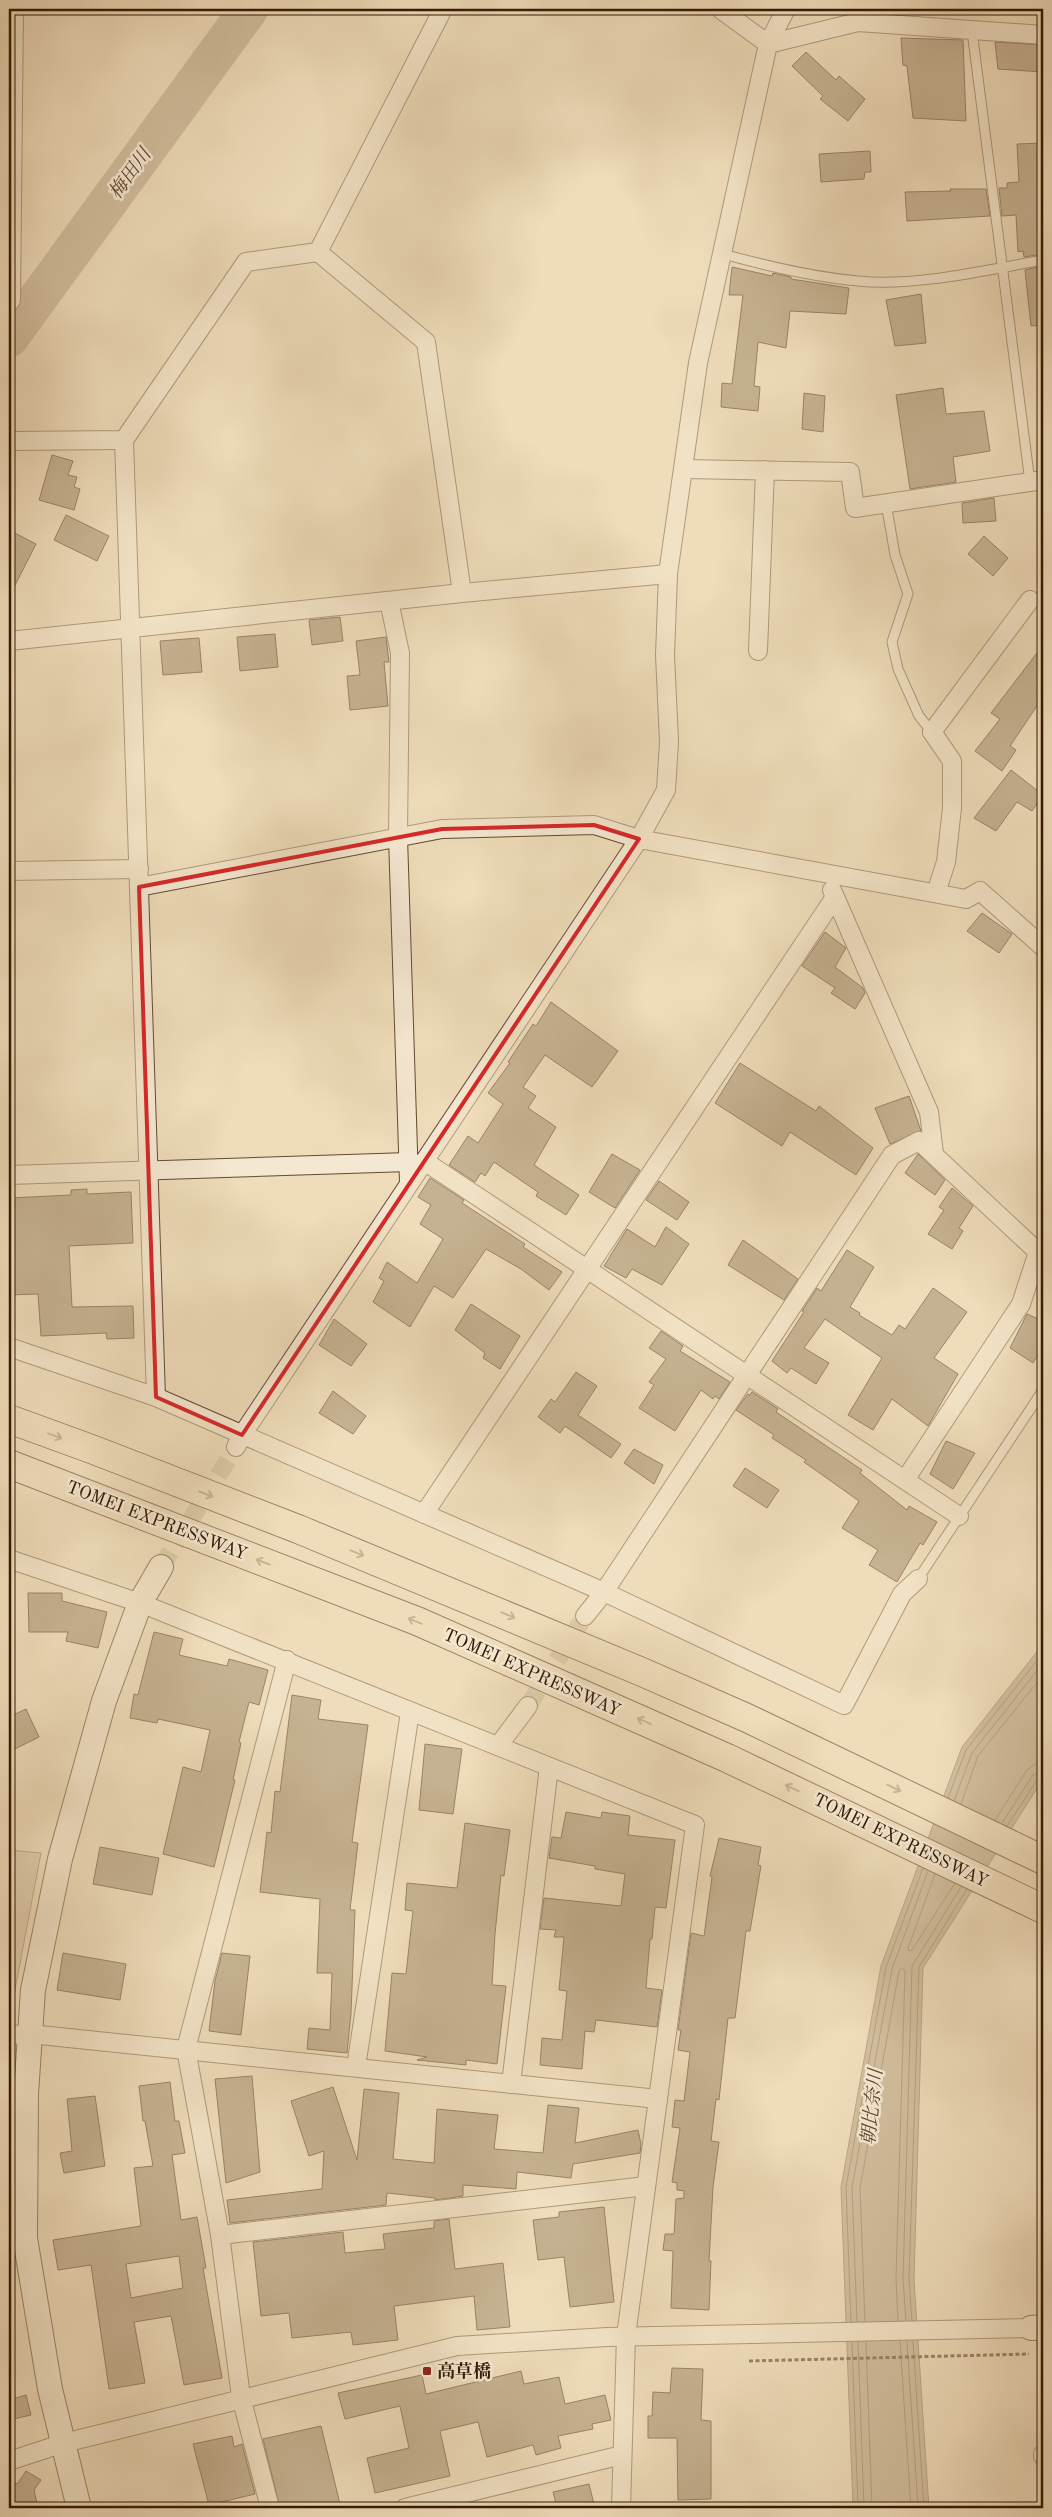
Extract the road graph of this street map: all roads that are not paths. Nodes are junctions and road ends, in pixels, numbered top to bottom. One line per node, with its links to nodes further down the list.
1 (14, 9): 12 (street)
2 (443, 9): 8 (street)
3 (720, 9): 7 (street)
4 (786, 9): 7 (street)
5 (972, 31): 6 (street); 7 (street); 11 (lane)
6 (1043, 34)
7 (768, 44): 9 (street)
8 (318, 252): 13 (street); 20 (street)
9 (723, 254): 11 (lane); 15 (street)
10 (1043, 260): 11 (lane)
11 (1002, 267): 17 (lane)
12 (9, 303)
13 (124, 440): 14 (street); 23 (street)
14 (9, 441)
15 (684, 470): 16 (street); 19 (street)
16 (765, 470): 18 (street); 25 (street)
17 (1037, 481): 18 (street)
18 (886, 503): 26 (lane)
19 (668, 574): 20 (street); 28 (street)
20 (462, 593): 22 (street)
21 (1030, 600): 26 (street)
22 (389, 601): 23 (street); 27 (street)
23 (132, 628): 24 (street); 29 (street)
24 (9, 641)
25 (758, 651)
26 (932, 732): 33 (street)
27 (398, 837): 28 (street); 32 (street); 37 (street)
28 (639, 839): 31 (street); 37 (street)
29 (139, 869): 30 (street); 32 (street)
30 (9, 871)
31 (825, 873): 33 (street); 34 (street)
32 (139, 887): 38 (street)
33 (936, 893): 35 (street)
34 (836, 897): 36 (street); 40 (street)
35 (1043, 947)
36 (934, 1154): 42 (street); 49 (street)
37 (416, 1162): 38 (street); 40 (street); 46 (street)
38 (147, 1169): 39 (street); 44 (street)
39 (9, 1175)
40 (586, 1269): 42 (street); 51 (street)
41 (9, 1347): 44 (street)
42 (748, 1374): 49 (street); 56 (street)
43 (1043, 1390): 52 (lane)
44 (156, 1397): 46 (street)
45 (9, 1419): 64 (highway, one-way to 64)
46 (239, 1441): 51 (street)
47 (9, 1464): 50 (highway, TOMEI EXPRESSWAY)
48 (9, 1477): 50 (highway)
49 (905, 1480): 52 (street)
50 (112, 1503): 65 (highway, TOMEI EXPRESSWAY, one-way to 50)
51 (424, 1514): 56 (street)
52 (959, 1516): 55 (lane)
53 (9, 1559): 57 (street)
54 (161, 1567): 57 (street)
55 (918, 1579): 56 (street)
56 (604, 1592): 58 (street)
57 (140, 1603): 59 (street); 66 (street)
58 (585, 1616)
59 (287, 1660): 61 (street); 67 (street)
60 (528, 1706): 62 (street)
61 (410, 1712): 62 (street); 68 (street)
62 (498, 1746): 63 (street)
63 (549, 1767): 69 (street); 70 (street)
64 (1043, 1860)
65 (1043, 1908)
66 (20, 2034): 67 (street); 76 (street)
67 (186, 2049): 68 (street); 72 (street)
68 (356, 2067): 69 (street)
69 (511, 2084): 70 (street)
70 (658, 2098): 71 (street)
71 (646, 2186): 72 (street); 74 (street)
72 (220, 2235): 75 (street)
73 (1039, 2322): 74 (street)
74 (626, 2336): 75 (street); 77 (street)
75 (242, 2397): 76 (street); 80 (street)
76 (64, 2443): 78 (street); 79 (street)
77 (622, 2455): 81 (street); 82 (street)
78 (9, 2461)
79 (79, 2508)
80 (270, 2508)
81 (405, 2508)
82 (621, 2508)

